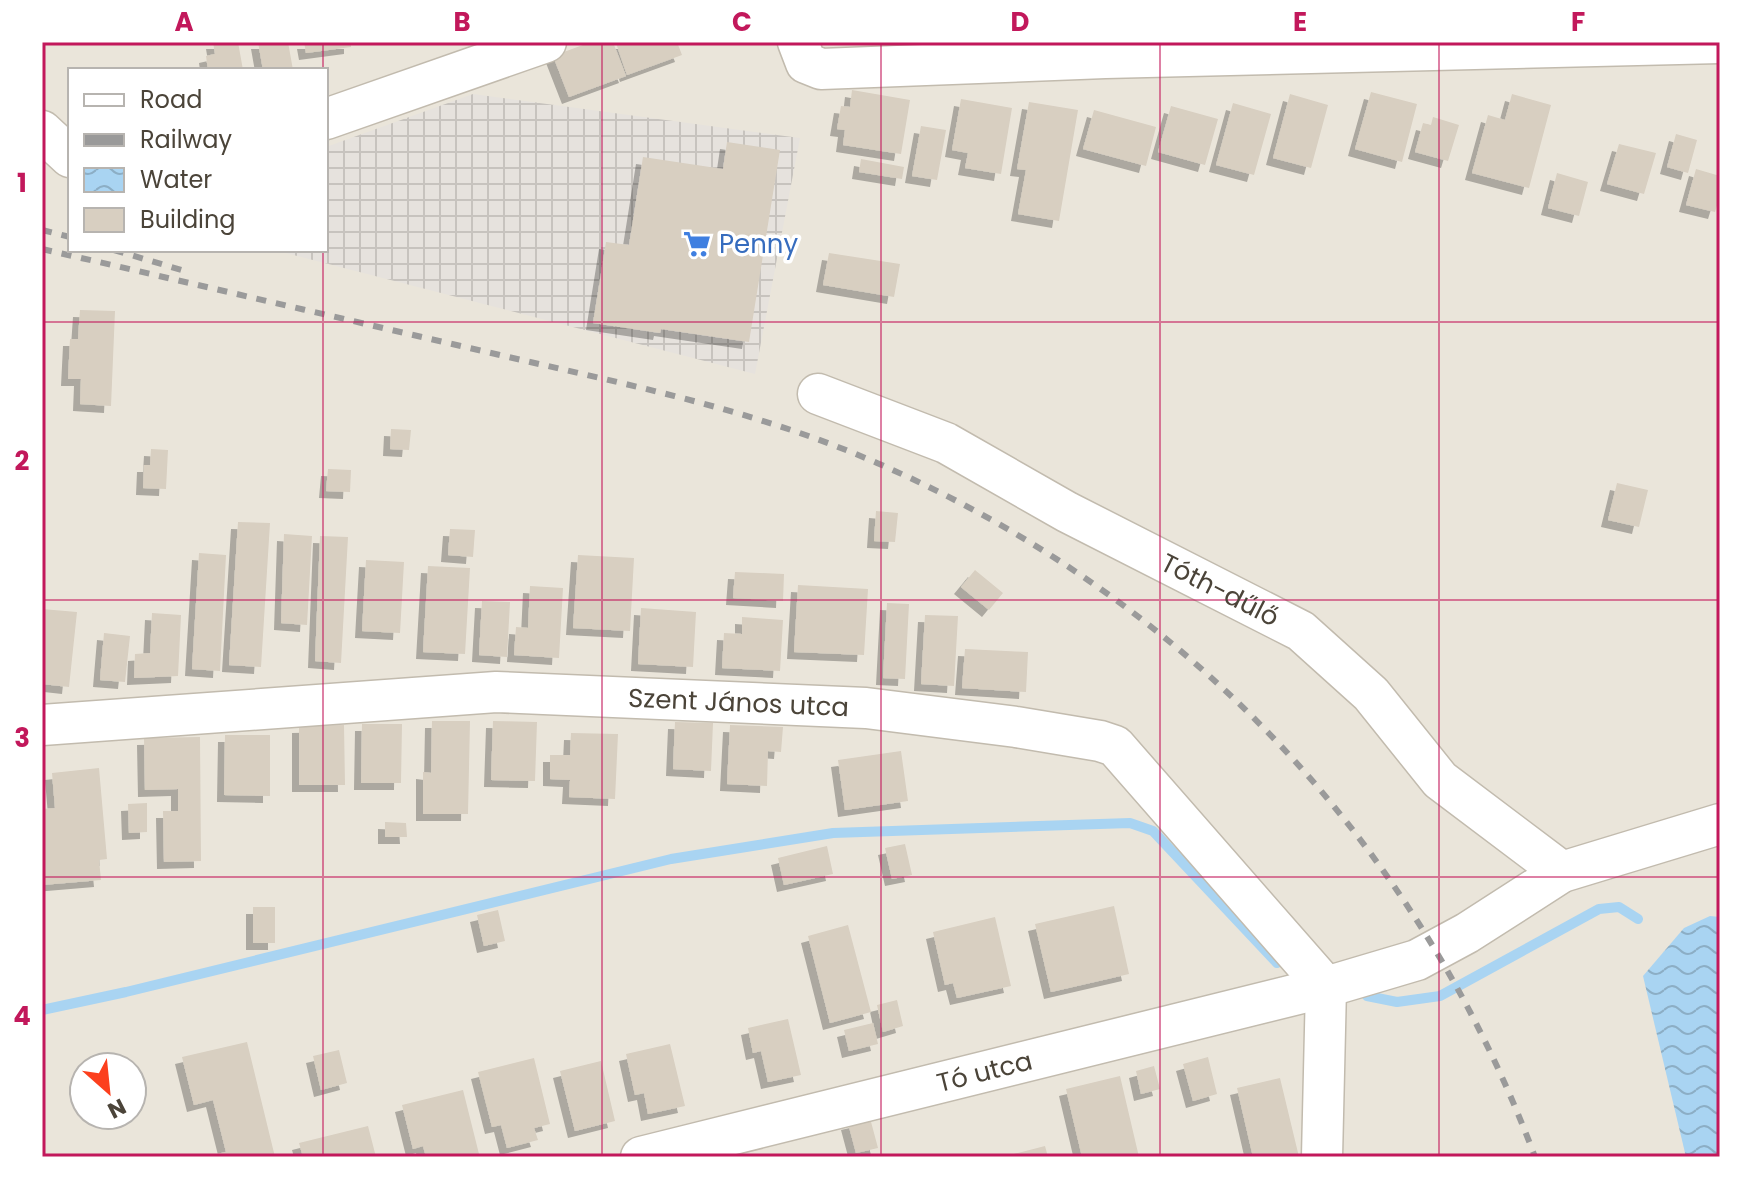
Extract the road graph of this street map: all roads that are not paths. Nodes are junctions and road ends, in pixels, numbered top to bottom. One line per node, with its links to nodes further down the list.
1 (546, 42): 4 (street)
2 (798, 42): 3 (street)
3 (1720, 43)
4 (328, 118)
5 (42, 131): 6 (street)
6 (68, 155)
7 (818, 394): 10 (street, Tóth-dűlő)
8 (42, 725): 11 (street, Szent János utca)
9 (1720, 824): 10 (street, Tó utca)
10 (1562, 872): 11 (street, Tó utca)
11 (1326, 987): 12 (street, Tó utca); 13 (street)
12 (641, 1157)
13 (1322, 1157)

